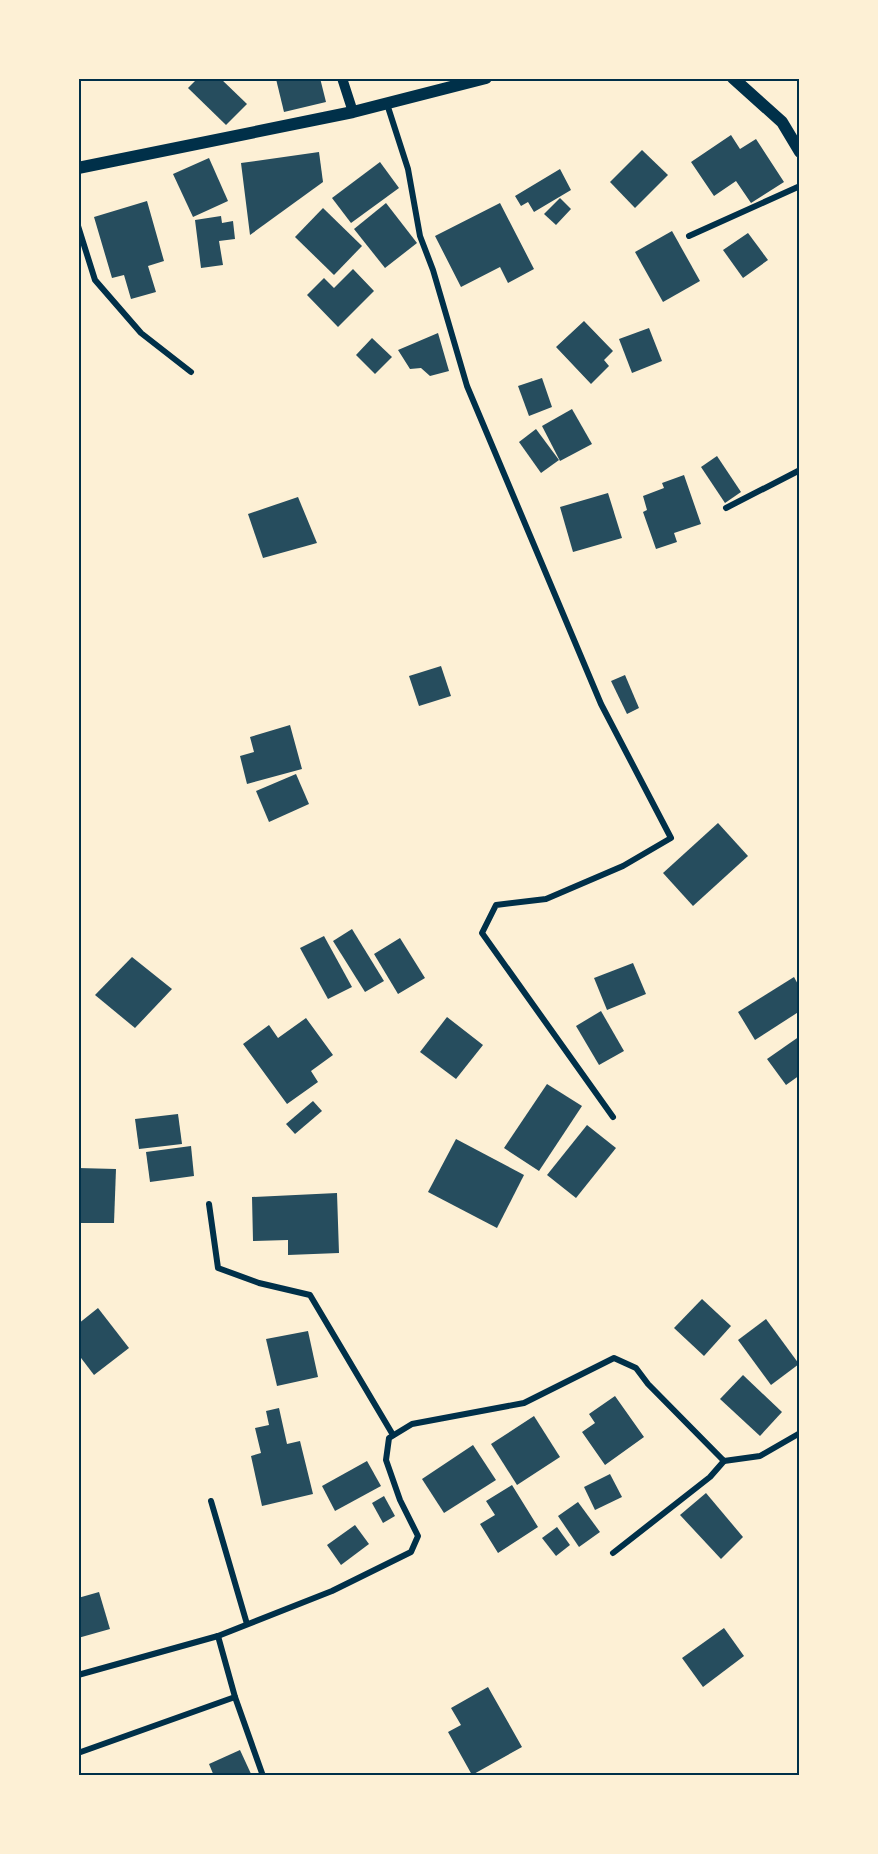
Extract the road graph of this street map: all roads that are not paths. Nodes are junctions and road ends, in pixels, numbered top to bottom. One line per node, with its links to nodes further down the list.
1 (342, 78): 5 (street)
2 (486, 78): 4 (main road)
3 (732, 78): 6 (main road)
4 (387, 104): 5 (main road); 14 (street)
5 (353, 112): 7 (main road)
6 (800, 152)
7 (78, 168)
8 (800, 186): 10 (street)
9 (78, 226): 11 (street)
10 (688, 236)
11 (190, 372)
12 (800, 470): 13 (street)
13 (726, 508)
14 (613, 1117)
15 (209, 1204): 17 (street)
16 (800, 1432): 18 (street)
17 (393, 1435): 18 (street); 21 (street)
18 (724, 1461): 20 (street)
19 (211, 1501): 21 (street)
20 (614, 1553)
21 (247, 1624): 22 (street)
22 (218, 1636): 23 (street); 24 (street)
23 (78, 1675)
24 (235, 1697): 25 (street); 26 (street)
25 (78, 1753)
26 (263, 1776)

